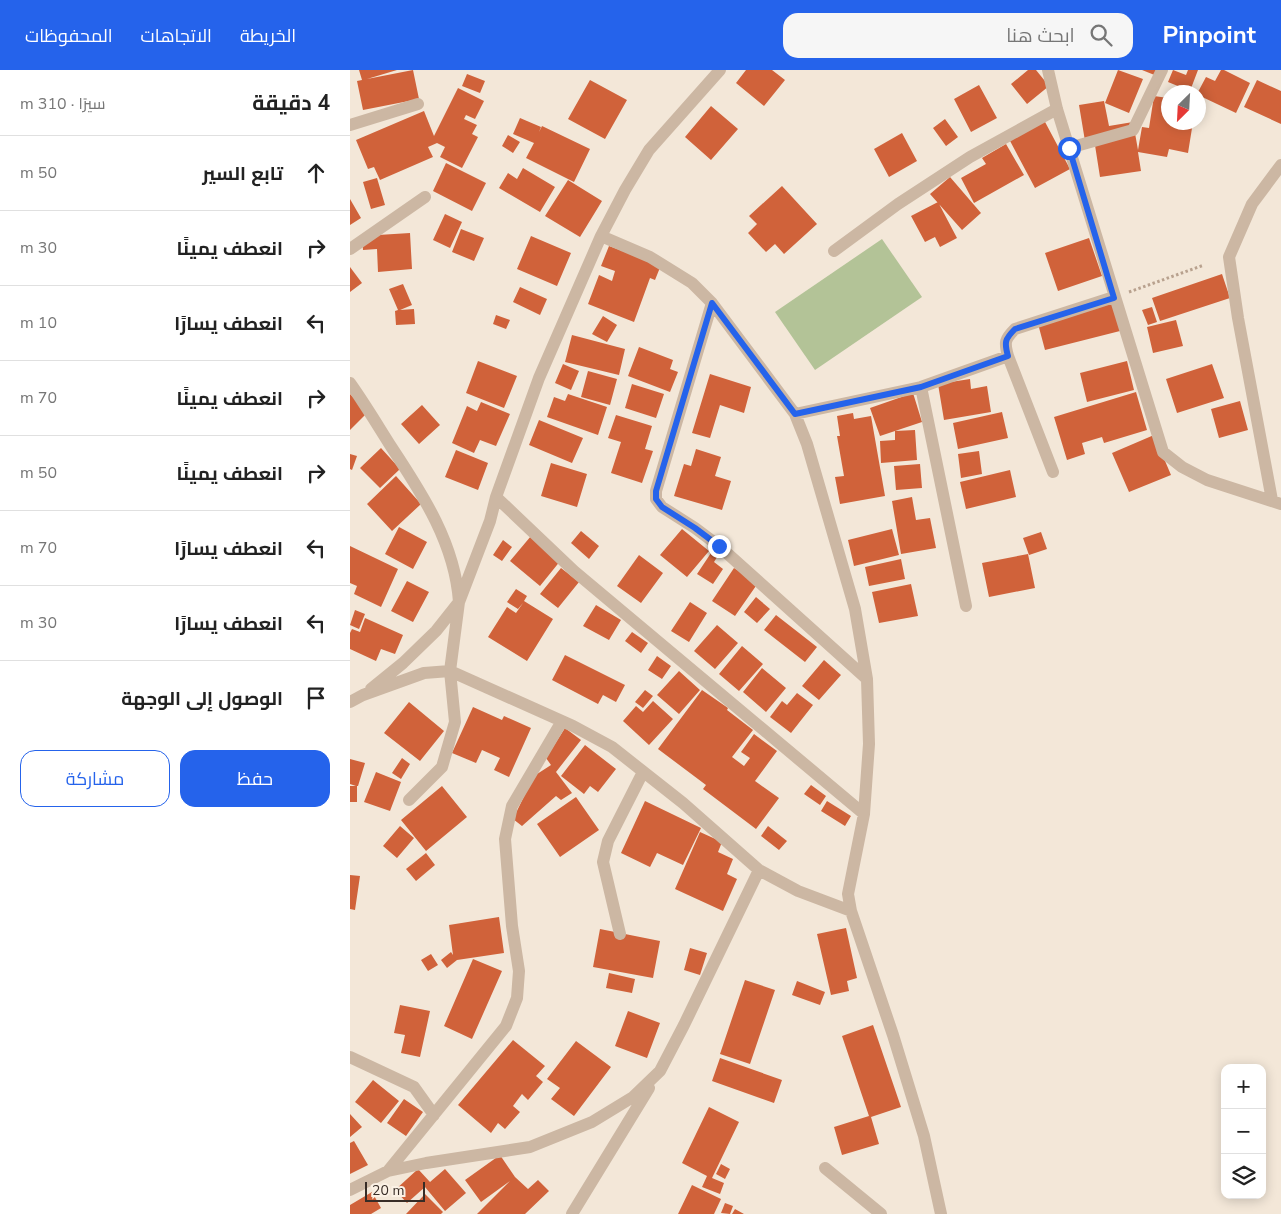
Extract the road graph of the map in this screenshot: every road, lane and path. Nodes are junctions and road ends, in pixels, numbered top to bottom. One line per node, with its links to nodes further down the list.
1 (720, 70): 10 (street)
2 (1048, 70): 5 (street)
3 (1162, 70): 7 (street)
4 (418, 104): 6 (street)
5 (1058, 109): 7 (street); 12 (street)
6 (350, 125)
7 (1069, 148): 14 (street)
8 (1281, 165): 22 (street)
9 (425, 197): 11 (street)
10 (601, 236): 15 (street); 21 (street)
11 (350, 249)
12 (834, 251)
13 (1204, 265): 14 (path)
14 (1114, 298): 16 (street); 22 (street)
15 (712, 303): 19 (street); 26 (street)
16 (1008, 356): 18 (street); 20 (street)
17 (350, 383): 23 (street)
18 (921, 387): 19 (street); 24 (street)
19 (795, 414): 26 (street)
20 (1052, 472)
21 (496, 497): 23 (street); 32 (street)
22 (1277, 502)
23 (459, 602): 25 (street); 27 (street)
24 (966, 606)
25 (450, 671): 27 (street); 29 (street); 31 (street)
26 (868, 678): 32 (street)
27 (363, 695): 28 (street)
28 (350, 702)
29 (562, 721): 30 (street); 38 (street)
30 (643, 772): 33 (street); 35 (street)
31 (409, 800)
32 (864, 814): 34 (street)
33 (759, 870): 34 (street); 37 (street)
34 (851, 911): 44 (street)
35 (620, 934)
36 (350, 1058): 38 (street)
37 (660, 1071): 40 (street); 42 (street)
38 (434, 1115): 40 (street)
39 (825, 1168): 43 (street)
40 (388, 1171): 41 (street)
41 (350, 1190)
42 (572, 1214)
43 (880, 1214)
44 (941, 1214)

